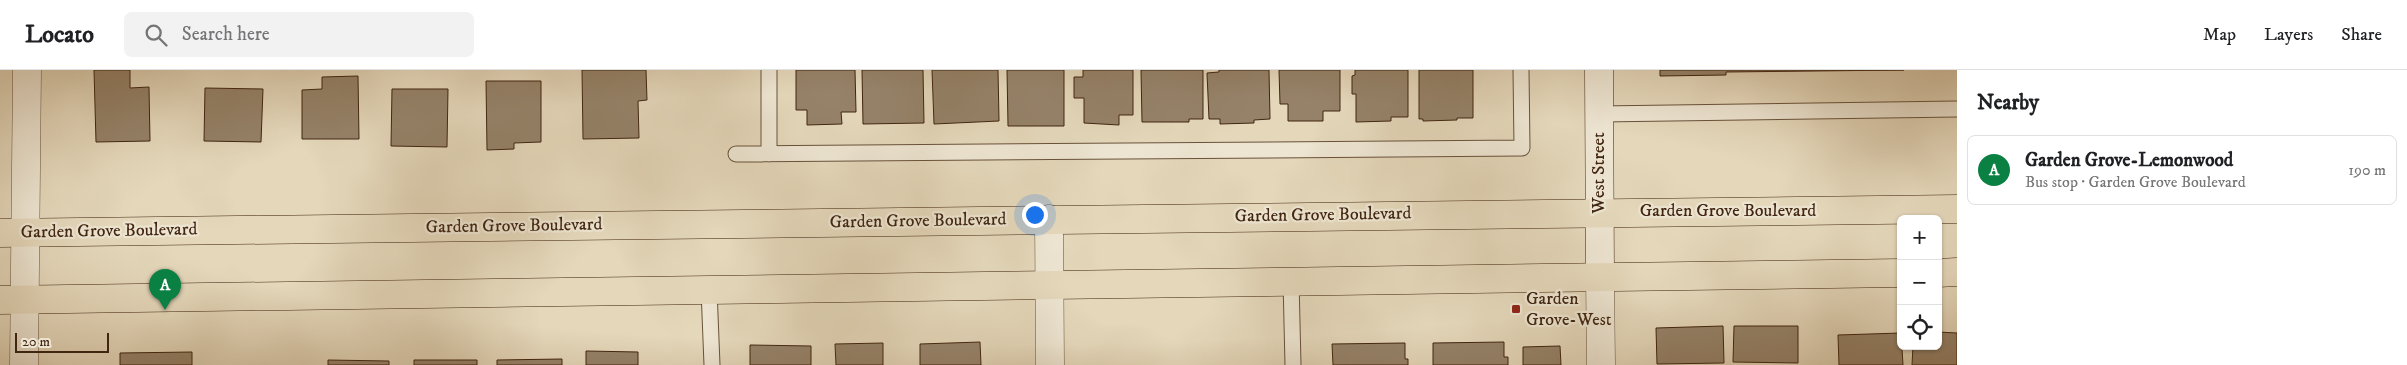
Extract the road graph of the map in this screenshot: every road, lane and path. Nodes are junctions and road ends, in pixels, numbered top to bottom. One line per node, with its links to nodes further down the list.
1 (27, 70): 12 (street)
2 (769, 70): 8 (lane)
3 (1521, 70): 8 (lane)
4 (1599, 70): 6 (street, West Street)
5 (1957, 109): 6 (lane)
6 (1599, 114): 10 (street, West Street)
7 (736, 154): 8 (lane)
8 (769, 154)
9 (1957, 209): 10 (main road, Garden Grove Boulevard)
10 (1599, 212): 11 (main road, Garden Grove Boulevard); 16 (street, West Street)
11 (1049, 219): 12 (main road, Garden Grove Boulevard); 18 (street)
12 (13, 233): 20 (street)
13 (1942, 272): 14 (main road)
14 (1957, 272)
15 (1897, 273): 16 (main road)
16 (1600, 276): 17 (main road); 25 (street, West Street)
17 (1291, 280): 18 (main road); 24 (lane)
18 (1049, 284): 19 (main road); 23 (street)
19 (709, 289): 20 (main road); 22 (lane)
20 (12, 300): 21 (street)
21 (24, 365)
22 (712, 365)
23 (1050, 365)
24 (1293, 365)
25 (1601, 365)

